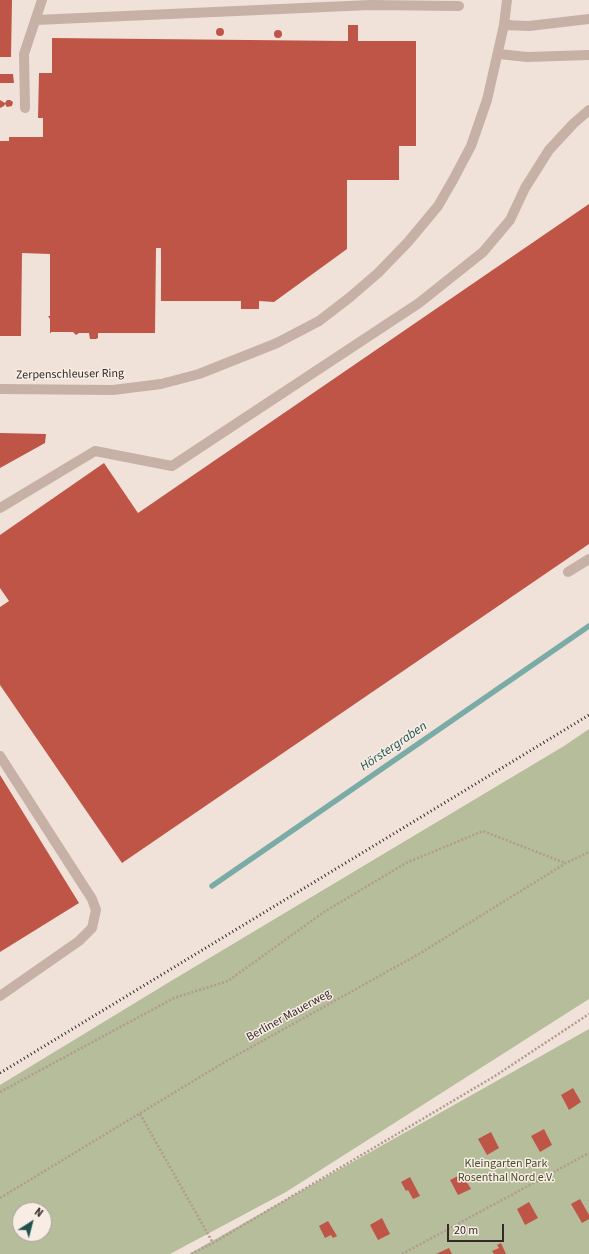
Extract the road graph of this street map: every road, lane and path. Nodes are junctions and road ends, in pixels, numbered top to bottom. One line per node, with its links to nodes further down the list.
1 (42, 0): 6 (street)
2 (507, 0): 7 (street, Zerpenschleuser Ring)
3 (370, 3): 4 (street); 6 (street)
4 (459, 6)
5 (589, 18): 7 (street)
6 (36, 20): 10 (street)
7 (504, 25): 8 (street, Zerpenschleuser Ring)
8 (499, 54): 9 (street); 12 (street, Zerpenschleuser Ring)
9 (589, 56)
10 (25, 108)
11 (589, 110): 13 (street)
12 (0, 389)
13 (0, 508)
14 (589, 559): 15 (street)
15 (568, 572)
16 (0, 756): 19 (street)
17 (589, 852): 18 (path, Berliner Mauerweg)
18 (566, 863): 21 (path); 22 (path, Berliner Mauerweg)
19 (0, 996)
20 (589, 1014): 25 (path)
21 (0, 1092)
22 (140, 1114): 24 (path, Berliner Mauerweg); 25 (path)
23 (589, 1153): 27 (path)
24 (0, 1198)
25 (213, 1243): 26 (path)
26 (191, 1254)
27 (402, 1254)

